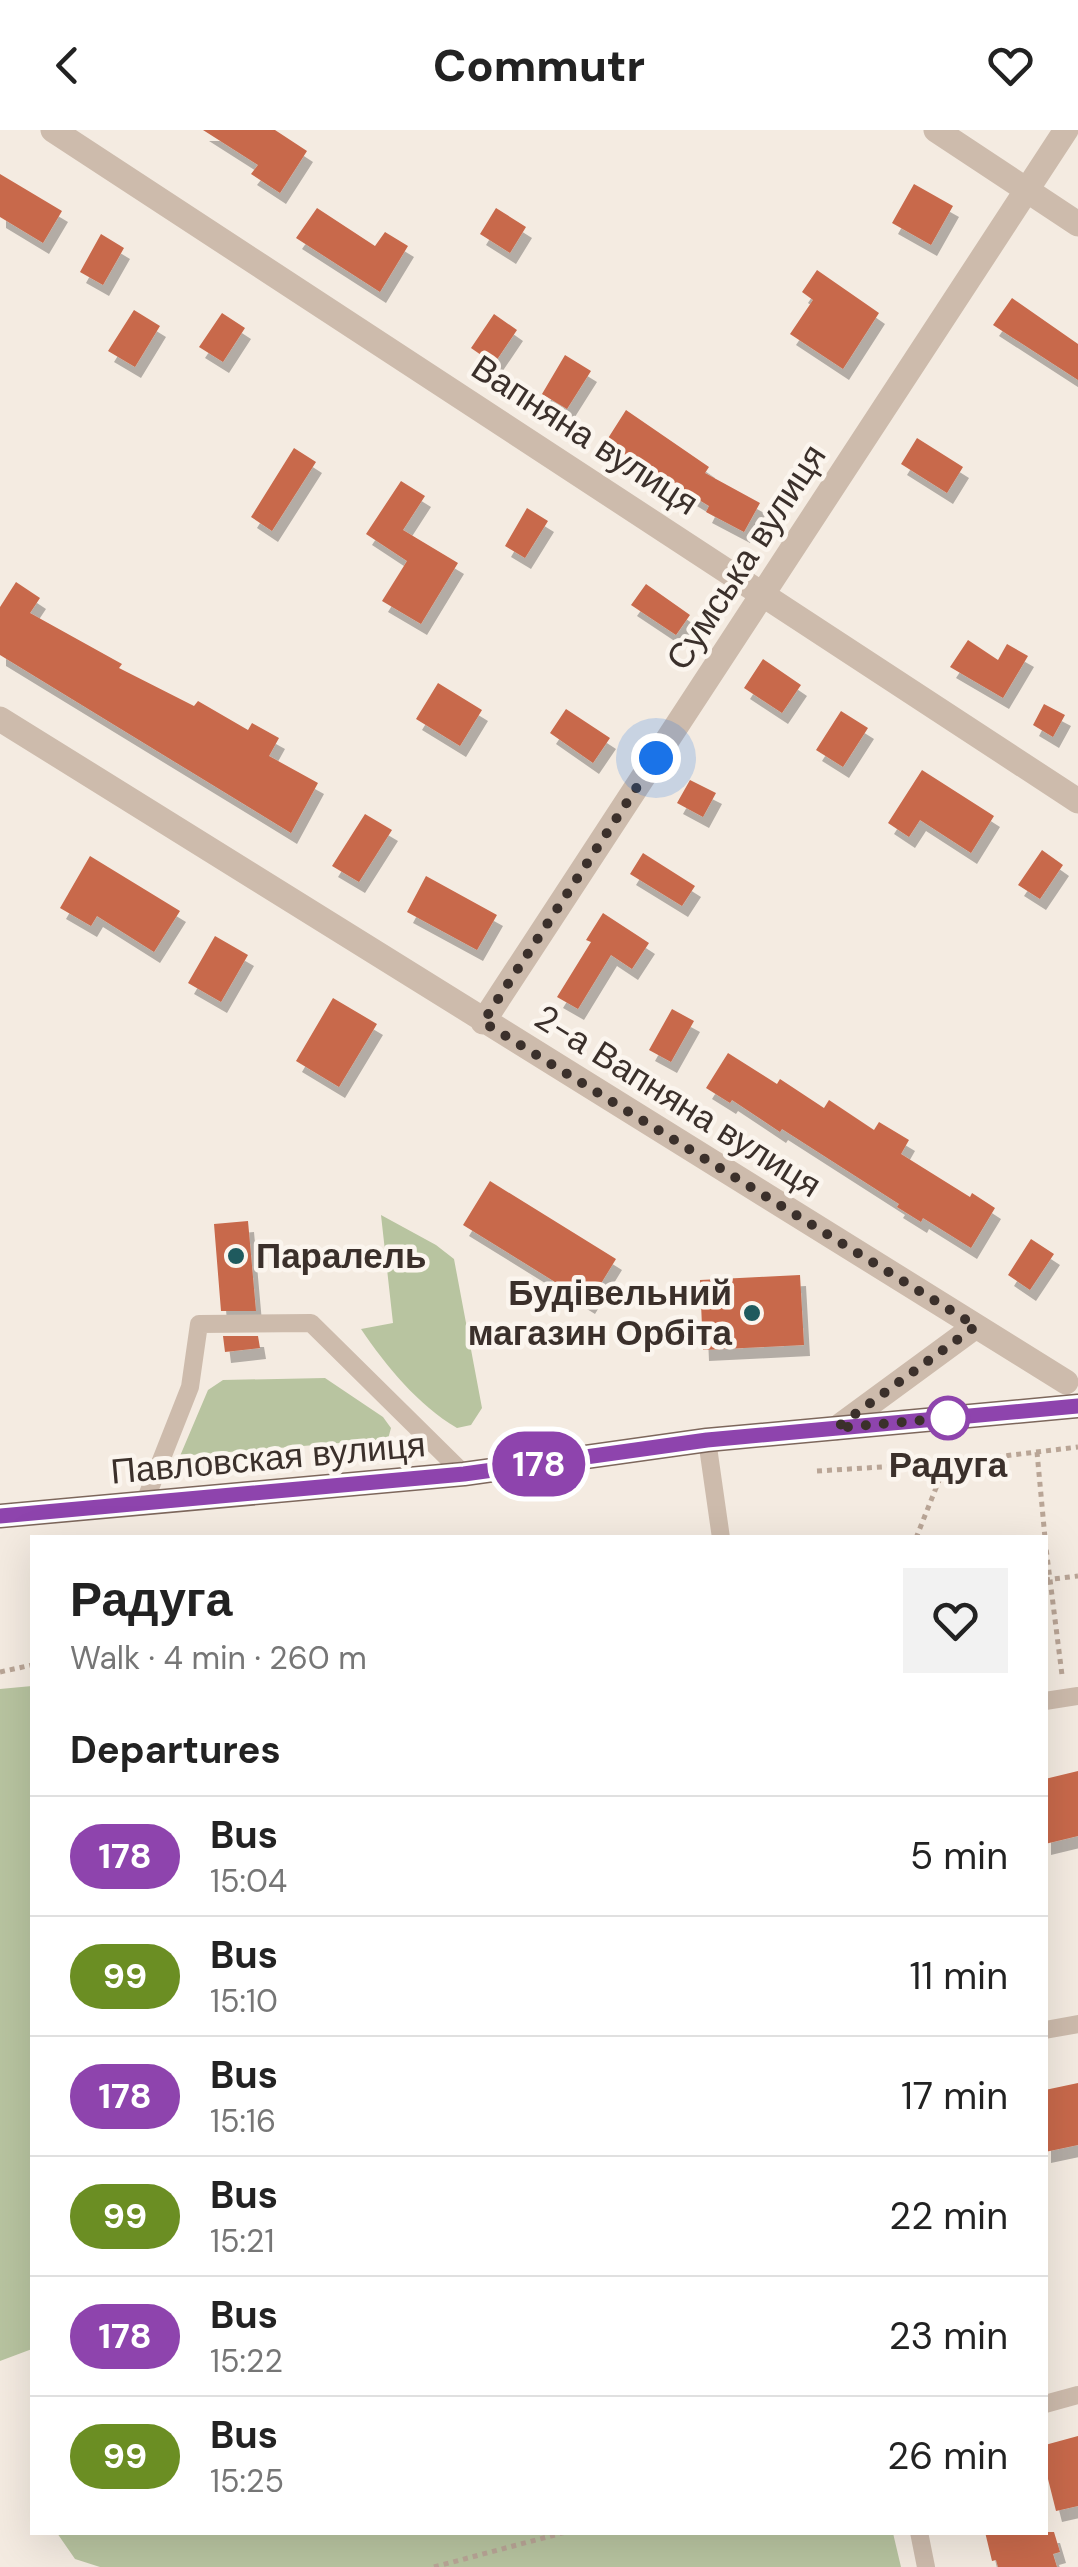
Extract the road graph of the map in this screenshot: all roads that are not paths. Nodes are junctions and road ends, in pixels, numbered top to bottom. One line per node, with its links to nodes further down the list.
1 (53, 130): 6 (street, Вапняна вулиця)
2 (936, 130): 4 (street)
3 (1066, 130): 4 (street, Сумська вулиця)
4 (1028, 190): 5 (street); 6 (street, Сумська вулиця)
5 (1078, 224)
6 (764, 593): 8 (street, Вапняна вулиця); 9 (street, Сумська вулиця)
7 (0, 719): 9 (street, 2-а Вапняна вулиця)
8 (1078, 801)
9 (483, 1022): 10 (street, 2-а Вапняна вулиця)
10 (976, 1326): 11 (street, 2-а Вапняна вулиця); 14 (street)
11 (1072, 1373): 13 (street)
12 (1078, 1406): 13 (main road, Павловская вулиця)
13 (1048, 1409): 14 (main road, Павловская вулиця)
14 (836, 1428): 15 (main road, Павловская вулиця)
15 (707, 1440): 16 (main road, Павловская вулиця); 19 (lane)
16 (464, 1474): 17 (main road, Павловская вулиця); 17 (lane)
17 (142, 1506): 18 (main road, Павловская вулиця)
18 (0, 1516)
19 (721, 1535)
20 (1078, 2024): 21 (lane)
21 (1048, 2029)
22 (1078, 2395): 23 (lane)
23 (1048, 2403)
24 (919, 2535): 25 (lane)
25 (926, 2567)

